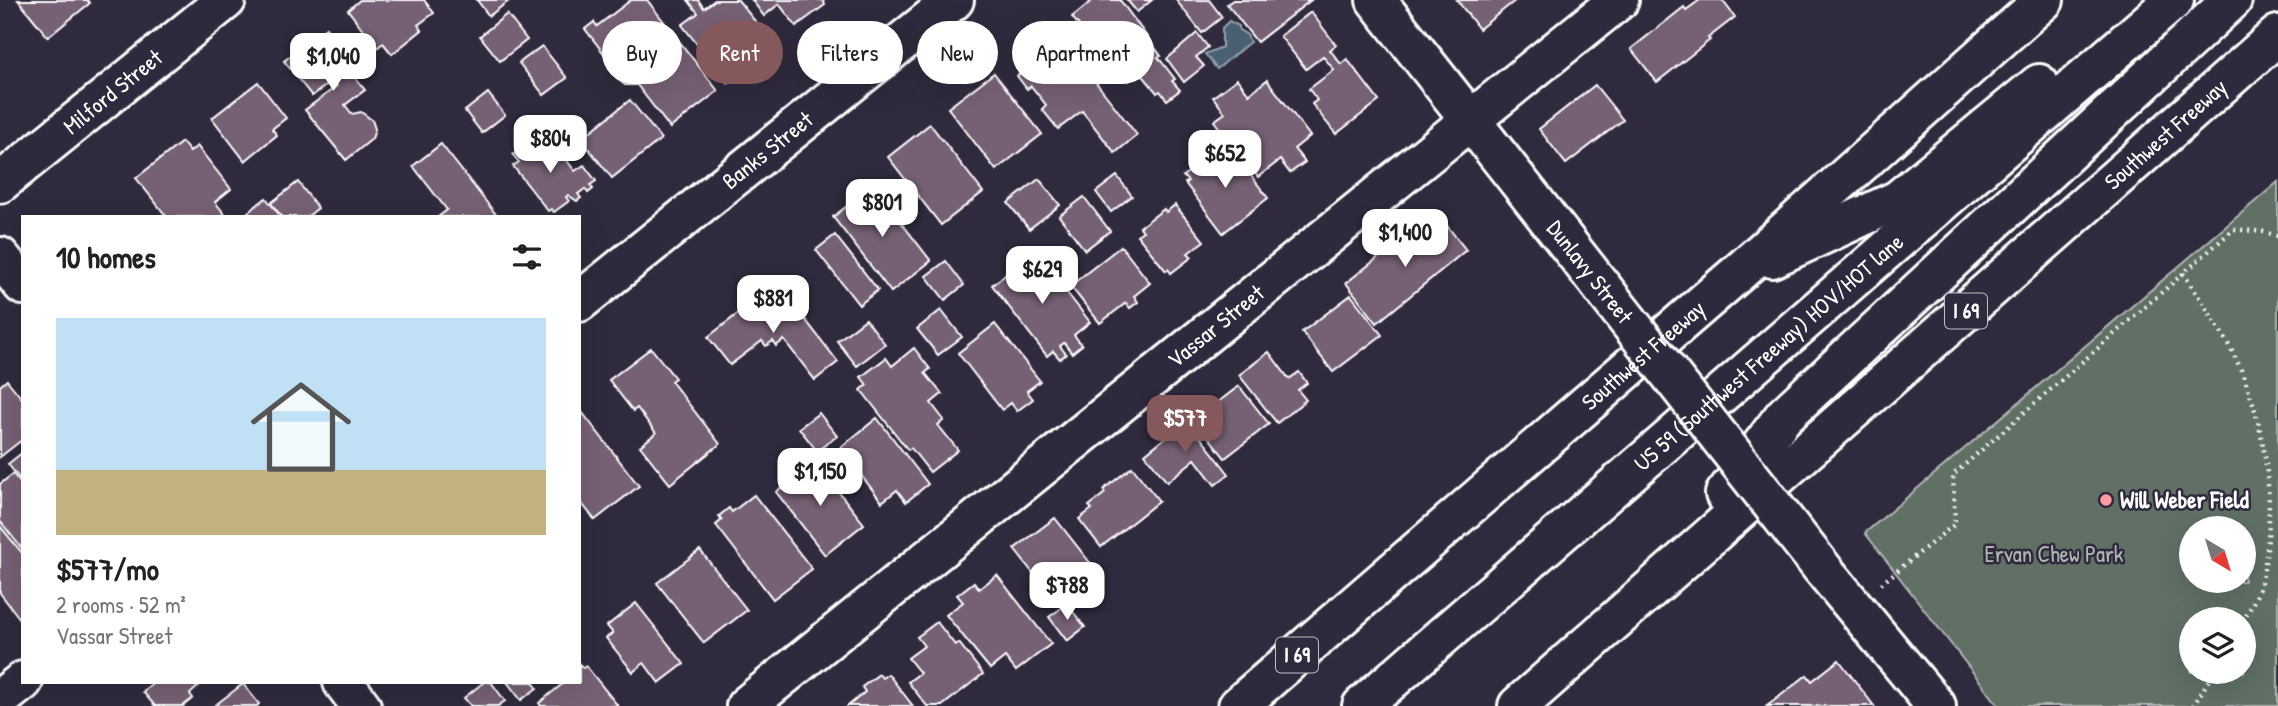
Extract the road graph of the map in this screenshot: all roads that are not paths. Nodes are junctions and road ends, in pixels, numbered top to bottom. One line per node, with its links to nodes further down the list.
1 (226, 0): 11 (main road, Milford Street)
2 (954, 0): 15 (main road, Banks Street)
3 (1376, 0): 10 (main road, Dunlavy Street)
4 (1619, 0): 10 (main road, Vassar Street)
5 (2044, 0): 13 (main road, Southwest Freeway / I 69)
6 (2141, 0): 13 (main road)
7 (2174, 0): 23 (main road, US 59 (Southwest Freeway) HOV/HOT lane)
8 (2232, 0): 16 (main road)
9 (2278, 35): 16 (main road, Southwest Freeway / I 69)
10 (1471, 120): 21 (main road, Vassar Street); 25 (main road, Dunlavy Street, bridge)
11 (0, 183)
12 (0, 257): 14 (main road)
13 (1737, 274): 22 (main road, Southwest Freeway / I 69)
14 (21, 283)
15 (581, 300)
16 (1654, 587): 24 (main road, Southwest Freeway / I 69)
17 (21, 683): 19 (main road)
18 (345, 684): 20 (main road)
19 (0, 699)
20 (362, 706)
21 (746, 706)
22 (1238, 706)
23 (1362, 706)
24 (1518, 706)
25 (1936, 706)

